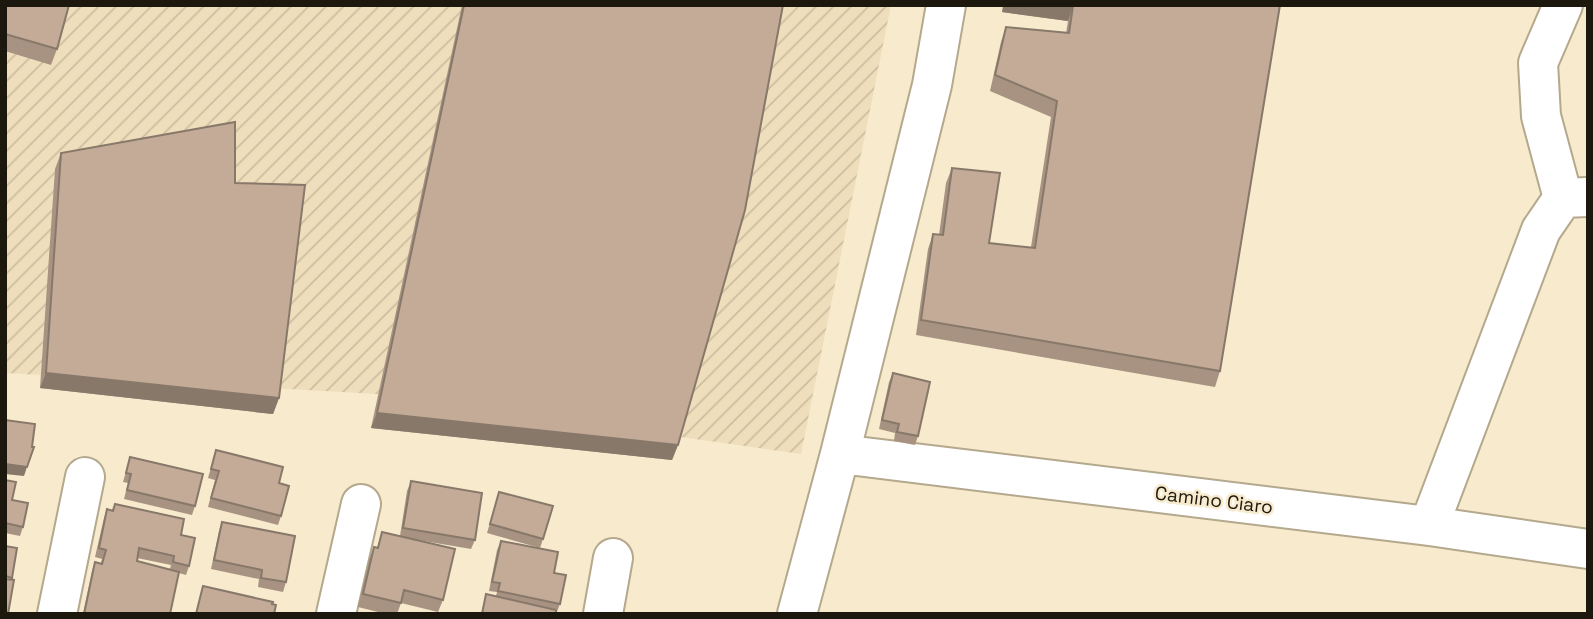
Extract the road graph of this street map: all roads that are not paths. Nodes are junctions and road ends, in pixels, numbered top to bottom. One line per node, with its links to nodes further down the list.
1 (946, 5): 4 (street)
2 (1563, 5): 3 (street)
3 (1576, 197): 7 (street)
4 (840, 454): 7 (street, Camino Ciaro); 13 (street)
5 (85, 477): 10 (street)
6 (361, 504): 11 (street)
7 (1429, 526): 8 (street, Camino Ciaro)
8 (1588, 549)
9 (613, 558): 12 (street)
10 (57, 614)
11 (336, 614)
12 (603, 614)
13 (797, 614)

